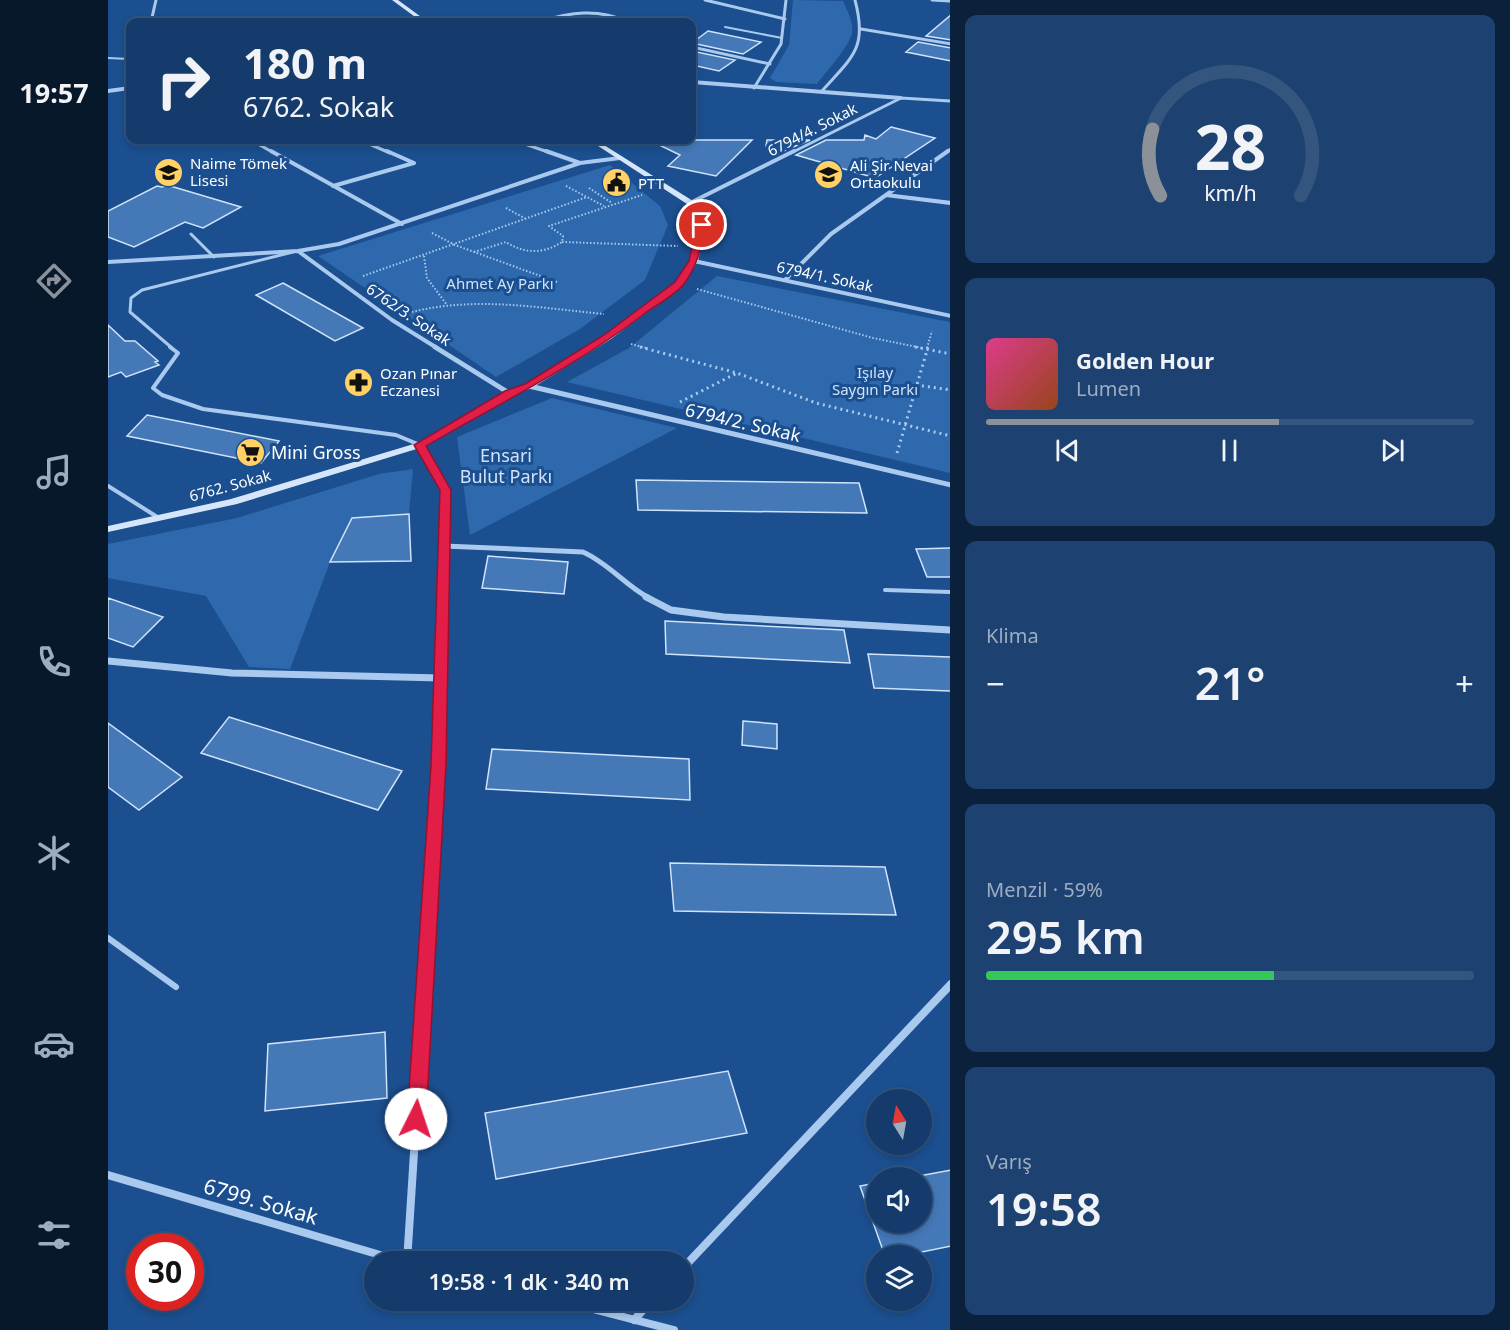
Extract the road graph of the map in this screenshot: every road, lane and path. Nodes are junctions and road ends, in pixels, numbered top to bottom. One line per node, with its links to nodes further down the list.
1 (156, 0): 8 (street)
2 (395, 0): 9 (main road)
3 (705, 0): 12 (street)
4 (786, 0): 12 (street)
5 (855, 0): 14 (street)
6 (932, 0): 7 (street)
7 (950, 1)
8 (152, 18)
9 (420, 18)
10 (552, 18): 11 (street)
11 (620, 18)
12 (785, 20): 15 (street)
13 (725, 27): 15 (lane)
14 (861, 29): 16 (street); 25 (street)
15 (782, 38): 20 (street)
16 (950, 44)
17 (696, 47): 20 (street)
18 (108, 58): 19 (lane)
19 (126, 59)
20 (770, 64): 22 (street)
21 (696, 82): 22 (street)
22 (754, 88): 25 (street)
23 (126, 89): 24 (street)
24 (108, 91)
25 (821, 92): 26 (street)
26 (901, 98): 27 (street, 6794/4. Sokak); 42 (street, 6794/4. Sokak)
27 (950, 101)
28 (258, 144): 36 (street)
29 (369, 144): 36 (street)
30 (525, 144): 34 (street)
31 (598, 144): 33 (main road)
32 (950, 150): 39 (street)
33 (620, 158): 34 (street); 37 (main road)
34 (580, 163): 35 (street)
35 (545, 175): 40 (path); 47 (street)
36 (333, 186): 48 (street)
37 (667, 188): 41 (path); 42 (main road)
38 (589, 189): 41 (path)
39 (885, 195): 43 (street); 60 (street)
40 (587, 197): 45 (path); 46 (path)
41 (613, 203): 45 (path)
42 (690, 203): 52 (main road, 6762. Sokak)
43 (950, 203)
44 (502, 205): 46 (path)
45 (605, 206): 50 (path)
46 (527, 219): 51 (path)
47 (410, 221): 48 (street); 51 (path)
48 (402, 224): 53 (street)
49 (191, 234): 56 (lane)
50 (562, 242): 52 (path); 54 (path)
51 (455, 245): 54 (path); 55 (path)
52 (697, 246): 57 (main road, 6762. Sokak)
53 (298, 251): 56 (street); 59 (street, 6762/3. Sokak); 79 (lane)
54 (474, 252): 61 (path)
55 (424, 256): 59 (path); 63 (path)
56 (214, 257): 58 (street)
57 (694, 261): 60 (street, 6794/1. Sokak); 62 (main road, 6762. Sokak)
58 (108, 262)
59 (335, 278): 67 (street, 6762/3. Sokak)
60 (785, 280): 64 (street, 6794/1. Sokak)
61 (557, 282)
62 (679, 284): 65 (main road, 6762. Sokak); 69 (path)
63 (447, 305): 65 (path); 67 (path)
64 (937, 313): 66 (street, 6794/1. Sokak); 69 (path)
65 (635, 316): 68 (main road, 6762. Sokak)
66 (950, 316)
67 (392, 320): 75 (street, 6762/3. Sokak)
68 (608, 337): 71 (path); 73 (main road, 6762. Sokak)
69 (926, 349): 70 (path); 72 (path)
70 (950, 354)
71 (737, 373): 76 (path); 77 (path)
72 (915, 385): 74 (path); 77 (path)
73 (529, 386): 75 (main road, 6762. Sokak); 76 (street, 6794/2. Sokak)
74 (950, 390)
75 (509, 393): 79 (main road, 6762. Sokak)
76 (655, 415): 80 (street, 6794/2. Sokak)
77 (907, 424): 78 (path); 80 (path)
78 (950, 436)
79 (420, 445): 83 (main road, 6762. Sokak); 85 (street)
80 (891, 471): 81 (street, 6794/2. Sokak)
81 (950, 485)
82 (108, 486): 83 (lane)
83 (159, 518): 84 (main road, 6762. Sokak)
84 (108, 529)
85 (444, 546): 88 (street); 90 (street)
86 (885, 590): 87 (lane)
87 (950, 592)
88 (950, 630)
89 (108, 661): 90 (street)
90 (441, 678): 96 (street)
91 (108, 938): 93 (lane)
92 (950, 985): 97 (street)
93 (176, 987)
94 (108, 1175): 95 (street, 6799. Sokak)
95 (368, 1251)
96 (407, 1251)
97 (694, 1256)
98 (600, 1311): 100 (street)
99 (642, 1311): 100 (street)
100 (634, 1320): 101 (street)
101 (674, 1330)

